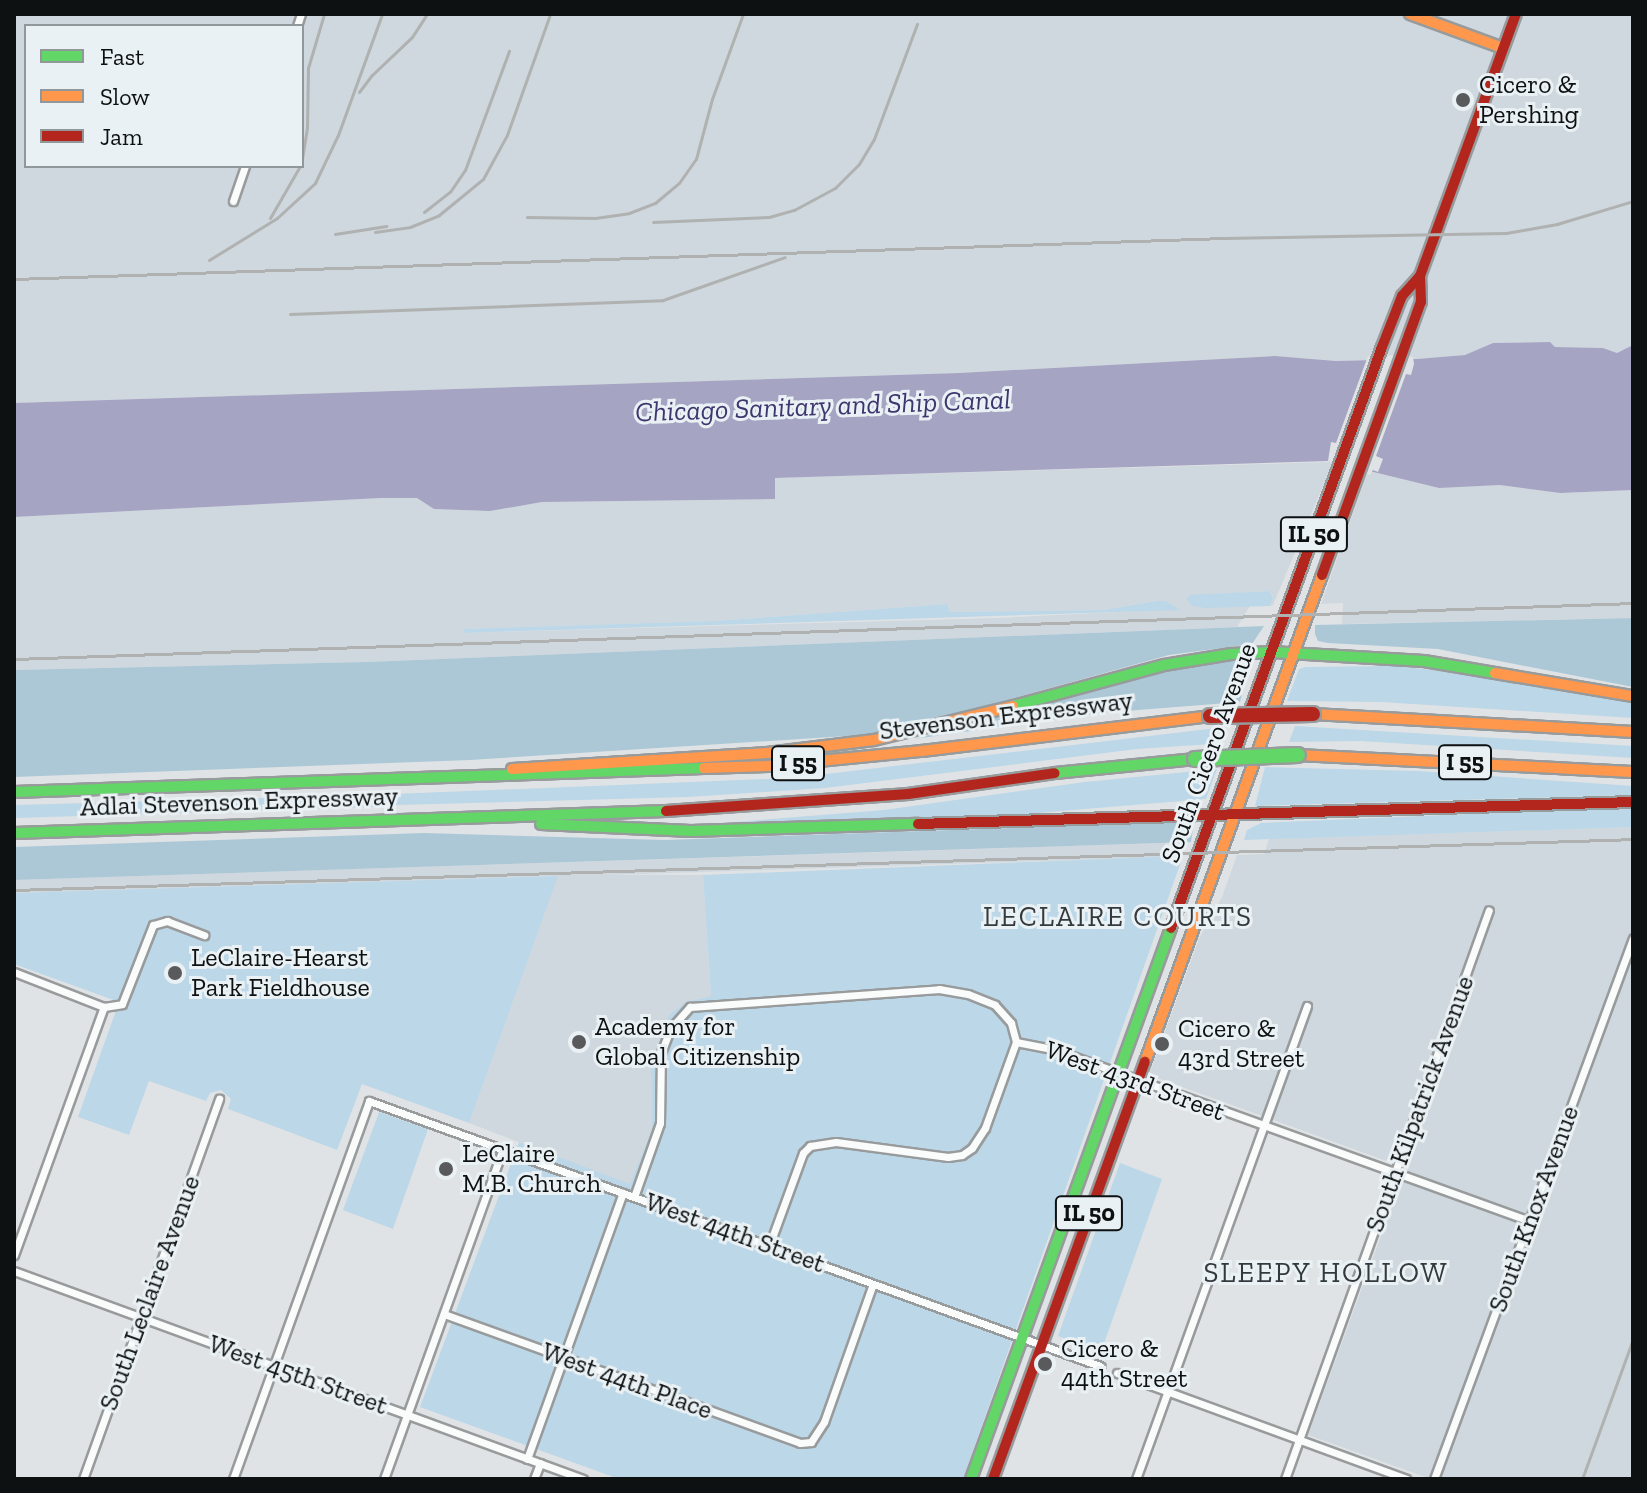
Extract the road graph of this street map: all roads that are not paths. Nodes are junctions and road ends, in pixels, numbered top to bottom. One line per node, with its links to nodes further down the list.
1 (1410, 14): 3 (main road)
2 (1516, 14): 3 (main road, South Cicero Avenue / IL 50)
3 (1503, 48): 6 (main road, South Cicero Avenue / IL 50)
4 (244, 168): 5 (street)
5 (233, 201)
6 (1420, 276): 7 (main road, South Cicero Avenue / IL 50); 8 (main road, South Cicero Avenue / IL 50)
7 (1272, 652): 8 (main road); 12 (main road); 16 (main road, South Cicero Avenue / IL 50)
8 (1294, 654): 9 (main road); 15 (main road, South Cicero Avenue / IL 50)
9 (1633, 696)
10 (1633, 732): 12 (main road, Stevenson Expressway / I 55, bridge)
11 (1633, 772): 17 (main road, I 55, bridge)
12 (452, 779): 13 (main road, Stevenson Expressway / I 55)
13 (14, 792)
14 (1633, 802): 15 (main road)
15 (1237, 812): 16 (main road); 27 (main road, South Cicero Avenue / IL 50)
16 (1213, 813): 17 (main road); 26 (main road, South Cicero Avenue / IL 50)
17 (465, 819): 18 (main road, Adlai Stevenson Expressway / I 55)
18 (14, 833)
19 (1489, 910): 31 (street, South Kilpatrick Avenue)
20 (204, 935): 24 (street)
21 (1633, 938): 34 (street, South Knox Avenue)
22 (14, 972): 24 (street)
23 (1307, 1006): 29 (street)
24 (104, 1007): 36 (street)
25 (1016, 1042): 26 (street, West 43rd Street); 33 (street, West 43rd Street); 35 (street)
26 (1116, 1073): 27 (street, West 43rd Street); 41 (main road, South Cicero Avenue / IL 50)
27 (1136, 1081): 29 (street, West 43rd Street); 42 (main road, South Cicero Avenue / IL 50)
28 (217, 1103): 40 (street, South Leclaire Avenue)
29 (1264, 1127): 31 (street, West 43rd Street); 47 (street)
30 (503, 1149): 32 (street, West 44th Street); 39 (street); 44 (street, West 44th Street)
31 (1396, 1174): 34 (street, West 43rd Street); 49 (street, South Kilpatrick Avenue)
32 (623, 1193): 33 (street, West 44th Street); 43 (street)
33 (634, 1197): 35 (street, West 44th Street)
34 (1530, 1221): 62 (street, South Knox Avenue)
35 (769, 1246): 38 (street, West 44th Street)
36 (14, 1255)
37 (14, 1271): 40 (street, West 45th Street)
38 (873, 1284): 41 (street, West 44th Street); 43 (street, West 44th Place)
39 (444, 1314): 43 (street, West 44th Place); 48 (street)
40 (142, 1318): 44 (street, West 45th Street); 52 (street, South Leclaire Avenue)
41 (1022, 1338): 42 (street, West 44th Street); 57 (main road, South Cicero Avenue / IL 50)
42 (1042, 1345): 45 (street, West 44th Street); 58 (main road, South Cicero Avenue / IL 50)
43 (563, 1359): 50 (street)
44 (273, 1366): 48 (street, West 45th Street); 53 (street)
45 (1100, 1366)
46 (1117, 1373): 47 (street)
47 (1168, 1392): 49 (street); 59 (street)
48 (407, 1415): 50 (street, West 45th Street); 54 (street)
49 (1299, 1440): 60 (street, South Kilpatrick Avenue); 61 (street)
50 (527, 1459): 51 (street, West 45th Street)
51 (540, 1463): 55 (street); 56 (street, West 45th Street)
52 (83, 1479)
53 (233, 1479)
54 (384, 1479)
55 (534, 1479)
56 (583, 1479)
57 (971, 1479)
58 (993, 1479)
59 (1136, 1479)
60 (1285, 1479)
61 (1406, 1479)
62 (1434, 1479)

